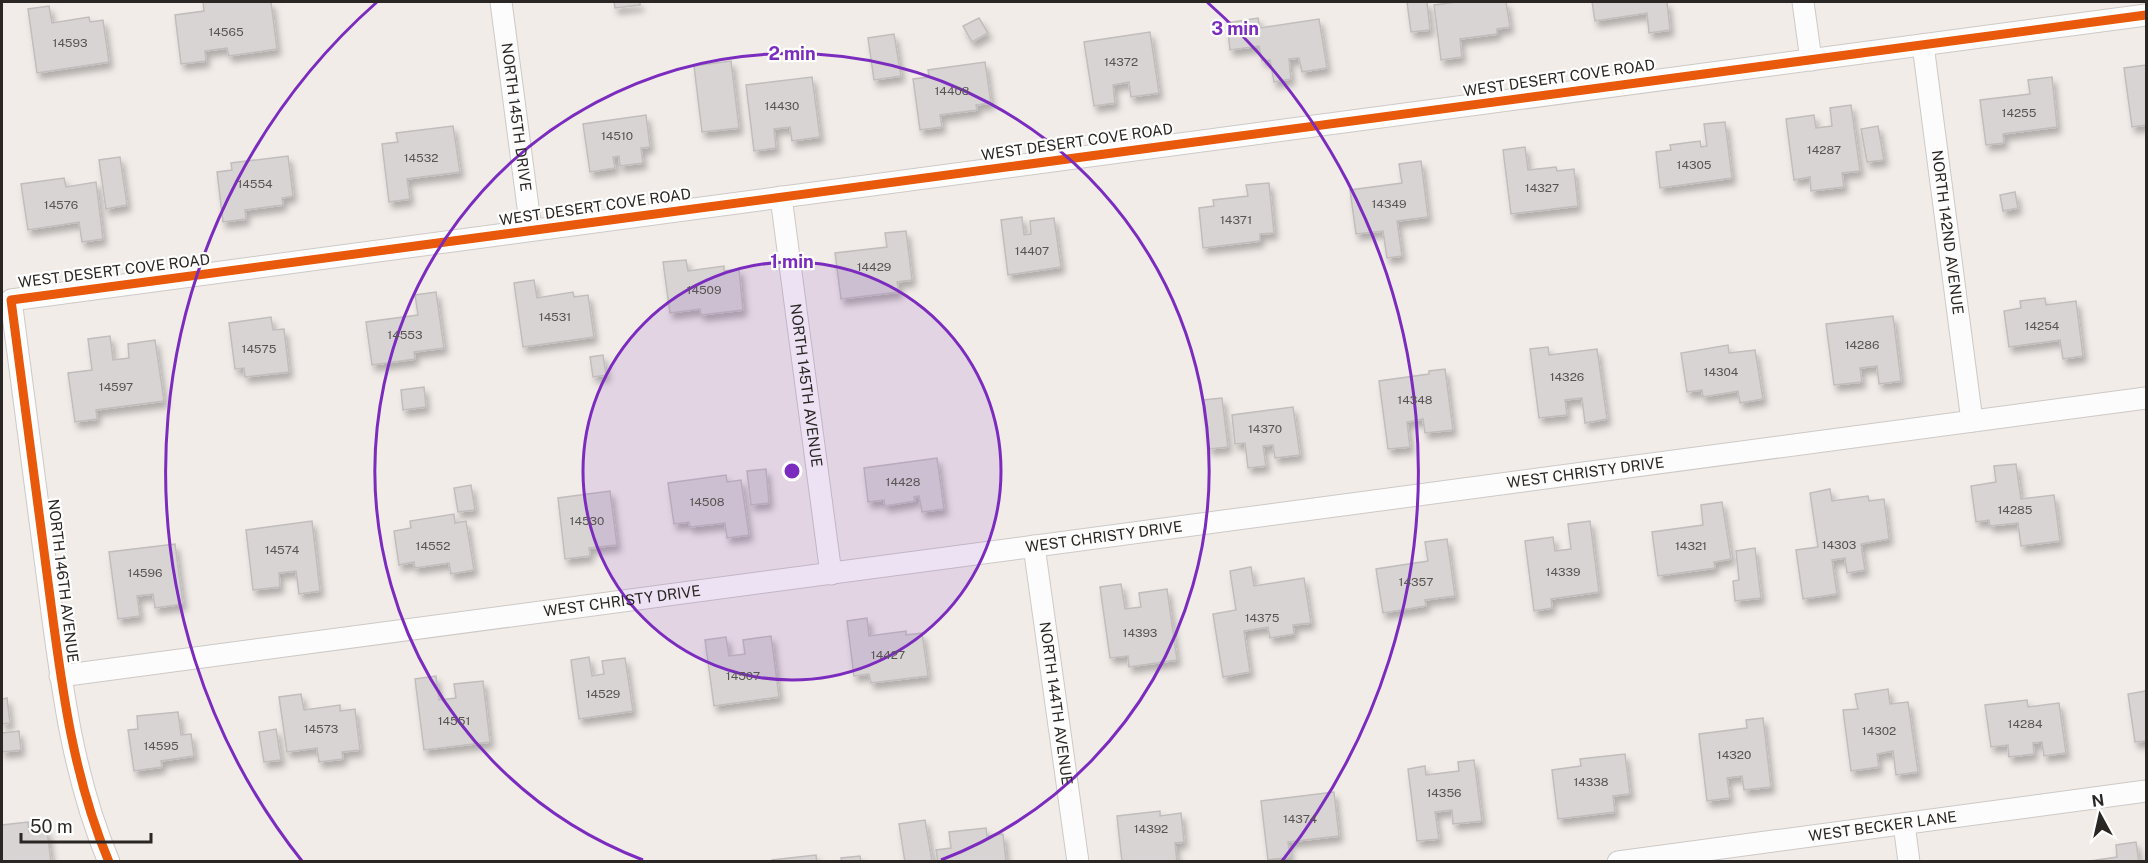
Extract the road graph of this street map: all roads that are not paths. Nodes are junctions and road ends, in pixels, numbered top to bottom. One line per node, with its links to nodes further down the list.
1 (501, 2): 7 (street, NORTH 145TH DRIVE)
2 (1803, 2): 5 (street)
3 (2146, 15): 4 (street, WEST DESERT COVE ROAD)
4 (1923, 45): 5 (street, WEST DESERT COVE ROAD); 10 (street, NORTH 142ND AVENUE)
5 (1811, 60): 6 (street, WEST DESERT COVE ROAD)
6 (781, 197): 7 (street, WEST DESERT COVE ROAD); 12 (street, NORTH 145TH AVENUE)
7 (531, 230): 8 (street, WEST DESERT COVE ROAD)
8 (11, 300): 13 (street, NORTH 146TH AVENUE)
9 (2146, 398): 10 (street, WEST CHRISTY DRIVE)
10 (1972, 421): 11 (street, WEST CHRISTY DRIVE)
11 (1034, 546): 12 (street, WEST CHRISTY DRIVE); 17 (street, NORTH 144TH AVENUE)
12 (831, 574): 13 (street, WEST CHRISTY DRIVE)
13 (60, 676): 16 (street, NORTH 146TH AVENUE)
14 (2146, 792): 15 (street, WEST BECKER LANE)
15 (1904, 824): 18 (street, WEST BECKER LANE); 19 (street)
16 (110, 861)
17 (1078, 861)
18 (1618, 861)
19 (1909, 861)

